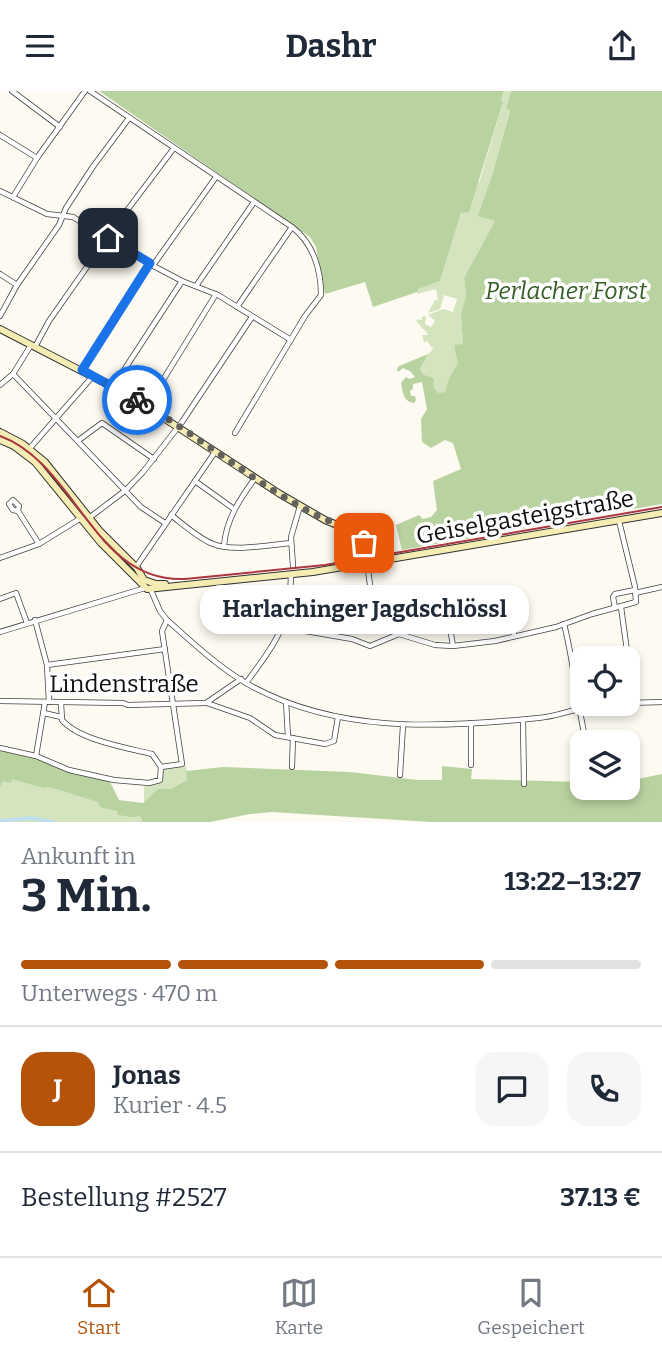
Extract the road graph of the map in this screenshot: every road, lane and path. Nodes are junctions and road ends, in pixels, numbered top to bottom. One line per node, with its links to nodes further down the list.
1 (12, 91): 4 (street)
2 (88, 91): 3 (street); 4 (street)
3 (129, 118): 6 (street); 12 (street)
4 (60, 127): 7 (street)
5 (0, 135): 7 (street)
6 (174, 148): 8 (street); 14 (street)
7 (37, 158): 10 (street)
8 (216, 176): 11 (street); 15 (street)
9 (0, 191): 10 (street)
10 (13, 197): 12 (street)
11 (254, 202): 13 (street); 19 (street)
12 (63, 215): 14 (street); 18 (street)
13 (292, 227): 21 (street); 25 (street)
14 (108, 238): 15 (street); 26 (street)
15 (152, 264): 17 (street); 27 (street)
16 (0, 274): 18 (street)
17 (182, 281): 19 (street); 31 (street)
18 (17, 285): 22 (street)
19 (196, 286): 20 (street)
20 (216, 294): 21 (street); 32 (street)
21 (237, 308): 23 (street)
22 (0, 316)
23 (252, 317): 25 (street); 34 (street)
24 (0, 329): 26 (main road)
25 (291, 340): 36 (street)
26 (33, 346): 27 (main road); 28 (street)
27 (82, 370): 29 (main road)
28 (13, 374): 30 (street); 33 (street)
29 (93, 376): 31 (main road); 33 (street)
30 (0, 385)
31 (113, 387): 32 (main road)
32 (147, 406): 34 (main road)
33 (57, 417): 38 (street); 39 (street)
34 (178, 426): 40 (main road); 41 (street)
35 (0, 432): 39 (main road)
36 (235, 433)
37 (0, 440): 50 (main road)
38 (79, 440): 41 (street); 44 (street)
39 (30, 448): 51 (main road)
40 (216, 451): 42 (main road); 43 (street)
41 (153, 459): 44 (street)
42 (255, 478): 45 (main road); 46 (street)
43 (195, 481): 46 (street); 49 (street)
44 (125, 490): 51 (street); 53 (street)
45 (300, 506): 54 (street); 57 (main road)
46 (234, 509): 56 (street)
47 (18, 511): 55 (street)
48 (662, 513): 52 (main road, Geiselgasteigstraße)
49 (171, 515): 53 (street); 56 (street)
50 (81, 518): 55 (street); 65 (main road)
51 (89, 518): 60 (main road)
52 (619, 521): 61 (main road, Geiselgasteigstraße); 70 (street)
53 (165, 523): 58 (street)
54 (291, 543): 56 (street); 63 (street)
55 (38, 544): 59 (street)
56 (224, 546)
57 (365, 550): 61 (main road); 62 (main road)
58 (143, 555): 60 (street); 64 (street)
59 (0, 558)
60 (127, 559): 64 (main road)
61 (381, 561): 62 (main road, Geiselgasteigstraße)
62 (367, 563): 66 (main road, Geiselgasteigstraße); 81 (street)
63 (293, 566)
64 (136, 567): 65 (main road); 68 (main road)
65 (128, 571): 67 (main road)
66 (291, 575): 68 (main road, Geiselgasteigstraße); 79 (street, Lindenstraße)
67 (135, 579): 68 (main road); 71 (street)
68 (151, 586): 71 (street); 73 (street); 73 (street)
69 (662, 587): 70 (street)
70 (635, 591): 74 (street); 74 (street)
71 (131, 593): 76 (street)
72 (0, 599): 77 (street)
73 (158, 604): 75 (street)
74 (618, 607): 78 (street); 84 (street)
75 (167, 620): 85 (street); 88 (street)
76 (35, 621): 77 (street); 87 (street)
77 (27, 623): 80 (street)
78 (564, 624): 82 (street); 86 (street)
79 (282, 627): 81 (street); 88 (street, Lindenstraße)
80 (0, 632)
81 (399, 634): 83 (street)
82 (514, 635): 83 (street); 83 (street)
83 (453, 646)
84 (626, 646)
85 (165, 649): 87 (street); 96 (street)
86 (570, 650)
87 (47, 665): 90 (street)
88 (243, 681): 91 (street); 94 (street, Lindenstraße)
89 (0, 701): 90 (street, Lindenstraße)
90 (47, 702): 93 (street, Lindenstraße); 100 (street)
91 (286, 702): 97 (street); 99 (street)
92 (662, 702): 95 (street)
93 (61, 703): 96 (street, Lindenstraße); 101 (street)
94 (206, 703): 96 (street, Lindenstraße); 106 (street)
95 (640, 703)
96 (174, 704): 110 (street)
97 (294, 705): 99 (street); 102 (street)
98 (570, 711): 103 (street)
99 (288, 712): 106 (street)
100 (44, 713): 101 (street); 108 (street)
101 (61, 717): 110 (street)
102 (338, 717): 105 (street); 106 (street)
103 (523, 720): 104 (street); 113 (street)
104 (471, 723): 105 (street); 109 (street)
105 (403, 725): 112 (street)
106 (290, 738): 111 (street)
107 (0, 748): 108 (street)
108 (36, 755): 110 (street)
109 (471, 765)
110 (161, 767)
111 (292, 767)
112 (400, 775)
113 (524, 784)

